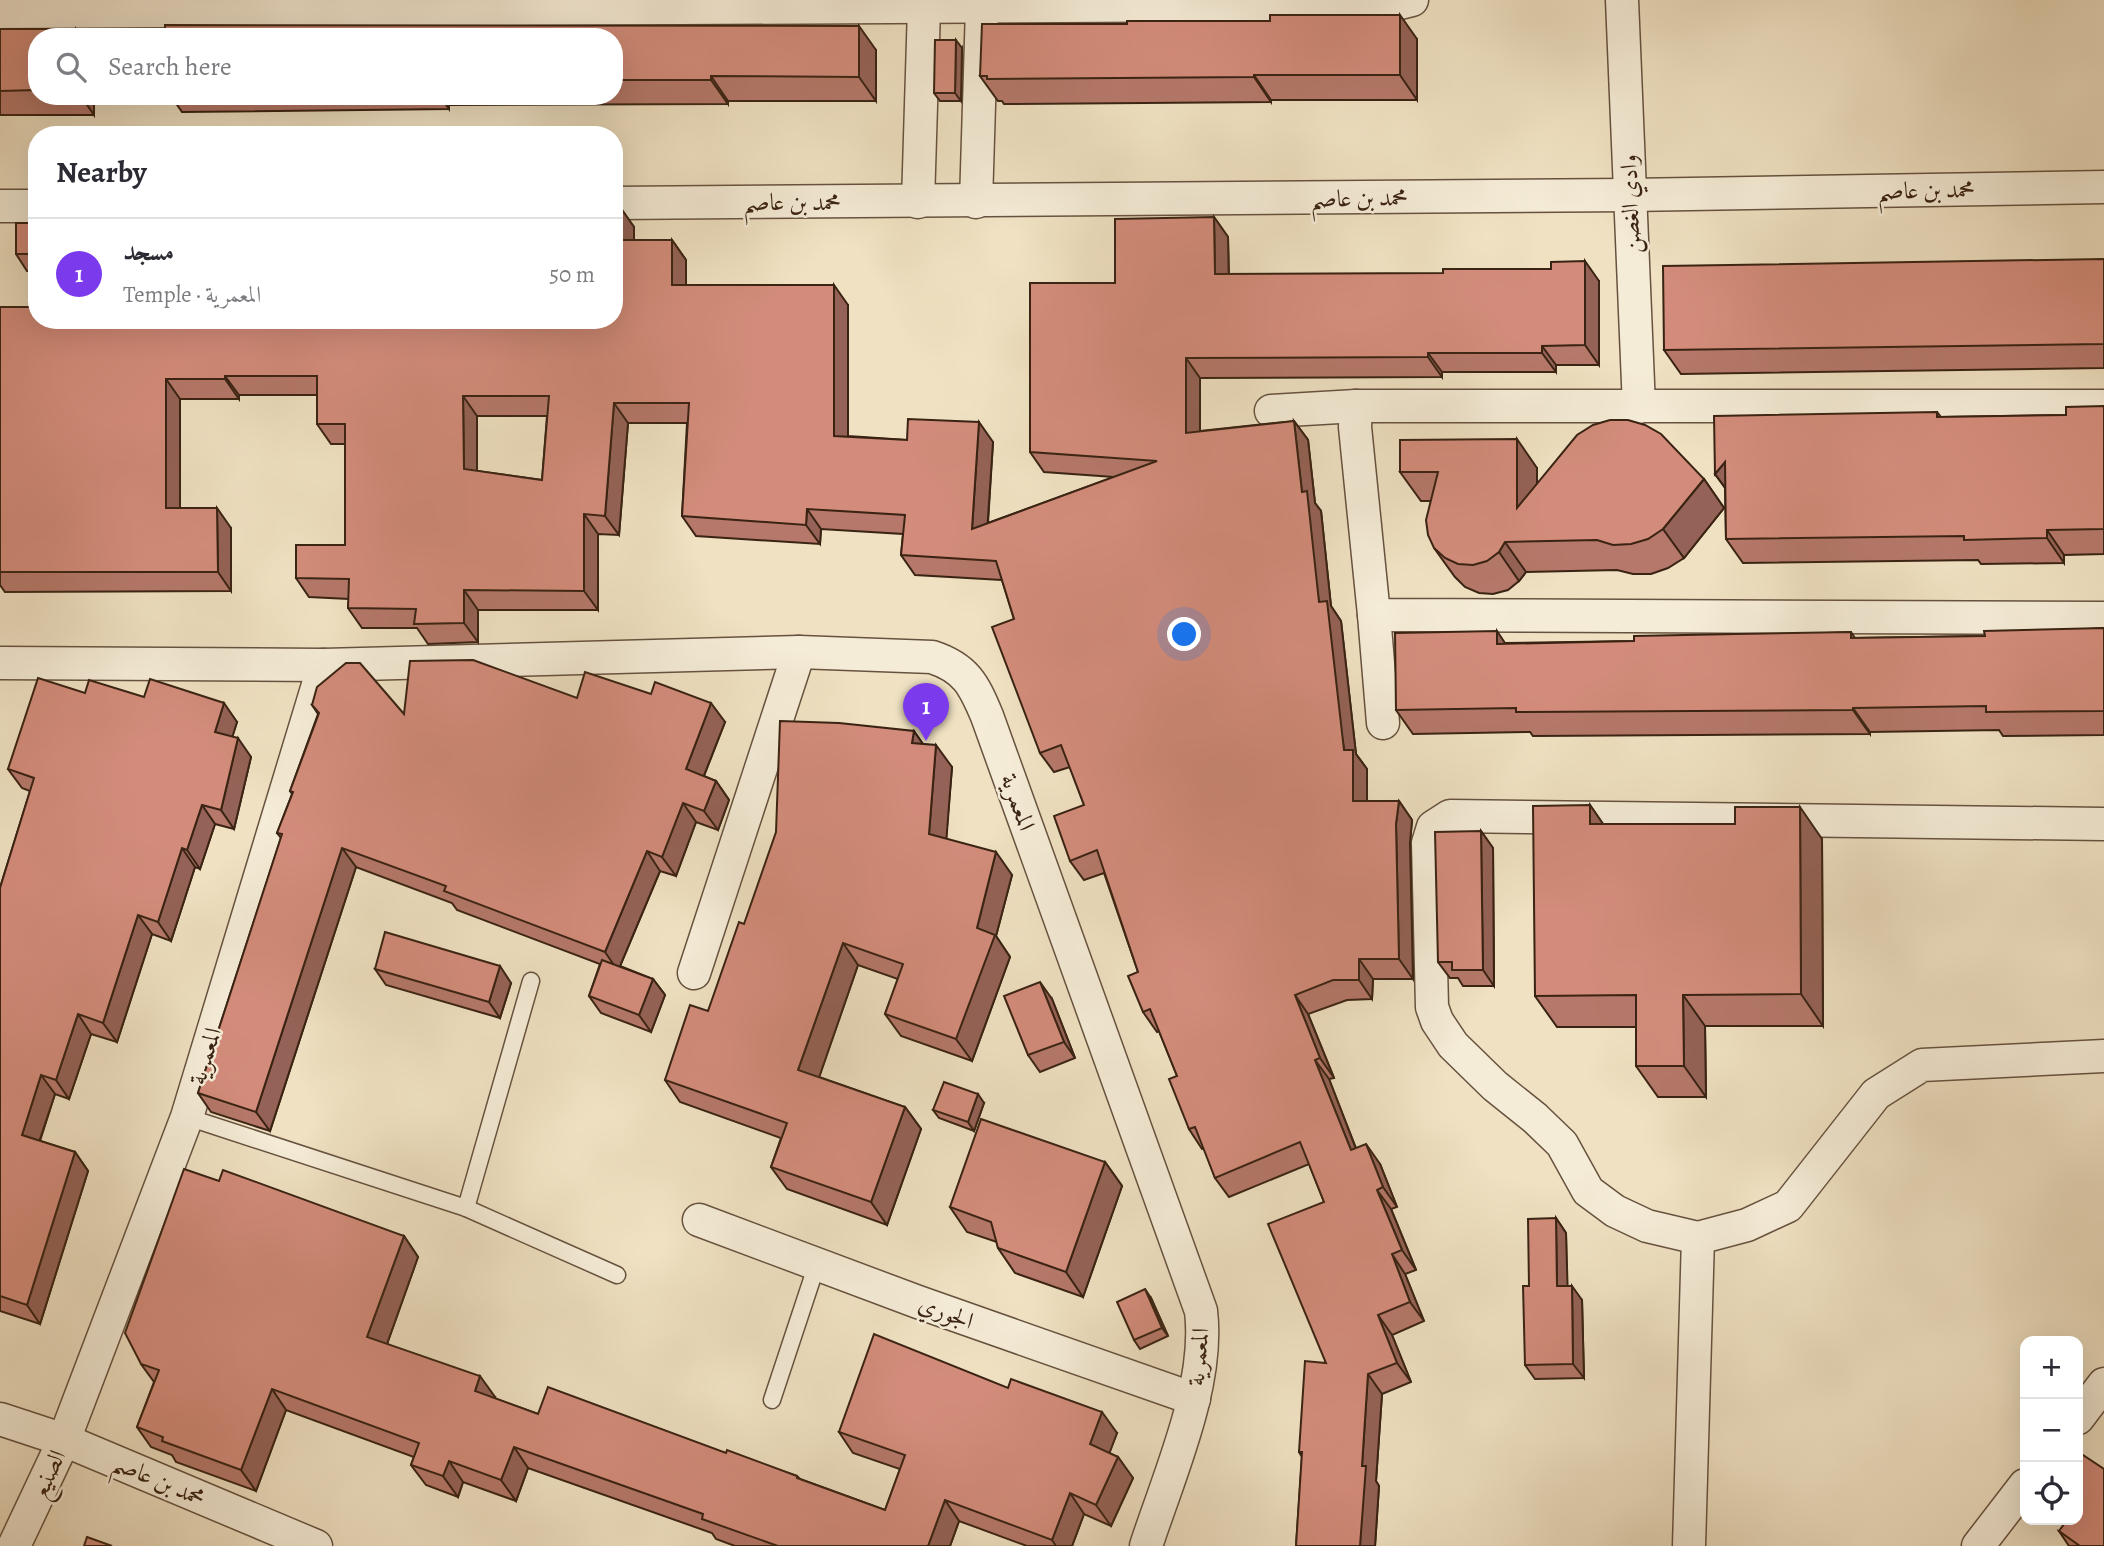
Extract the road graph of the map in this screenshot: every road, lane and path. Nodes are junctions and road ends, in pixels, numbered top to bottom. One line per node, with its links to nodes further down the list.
1 (1412, 0): 3 (street)
2 (1622, 0): 9 (street, وادي الغصن)
3 (1186, 3): 6 (street)
4 (681, 4): 5 (street); 7 (street)
5 (924, 8): 6 (street); 10 (street)
6 (982, 8): 11 (street)
7 (0, 12)
8 (2104, 187): 9 (street, محمد بن عاصم)
9 (1630, 195): 11 (street, محمد بن عاصم); 17 (street, وادي الغصن)
10 (918, 202): 11 (street, محمد بن عاصم); 12 (street, محمد بن عاصم)
11 (976, 202)
12 (623, 203)
13 (0, 206): 14 (street)
14 (28, 206)
15 (1356, 406): 17 (street); 18 (street); 19 (street)
16 (2104, 406): 17 (street)
17 (1639, 407)
18 (1271, 411)
19 (1374, 615): 20 (street); 24 (street)
20 (2104, 618)
21 (799, 652): 23 (street, المعمرية); 26 (street); 36 (street, المعمرية)
22 (0, 663): 23 (street, المعمرية)
23 (324, 665): 29 (street, المعمرية)
24 (1383, 723)
25 (2104, 824): 32 (street)
26 (694, 973)
27 (531, 981): 30 (lane)
28 (2104, 1056): 32 (street)
29 (187, 1117): 30 (lane); 40 (street, المعمرية)
30 (466, 1208): 34 (lane)
31 (699, 1220): 33 (street, الجوري)
32 (1698, 1238): 45 (street)
33 (817, 1265): 36 (street, الجوري); 37 (lane)
34 (617, 1275)
35 (2104, 1384): 38 (street)
36 (1194, 1399): 44 (street, المعمرية)
37 (772, 1400)
38 (2083, 1411)
39 (0, 1419): 40 (street, محمد بن عاصم)
40 (64, 1440): 42 (street, الصنيع); 43 (street, محمد بن عاصم)
41 (2020, 1491): 46 (street)
42 (15, 1546)
43 (316, 1546)
44 (1146, 1546)
45 (1689, 1546)
46 (1978, 1546)

